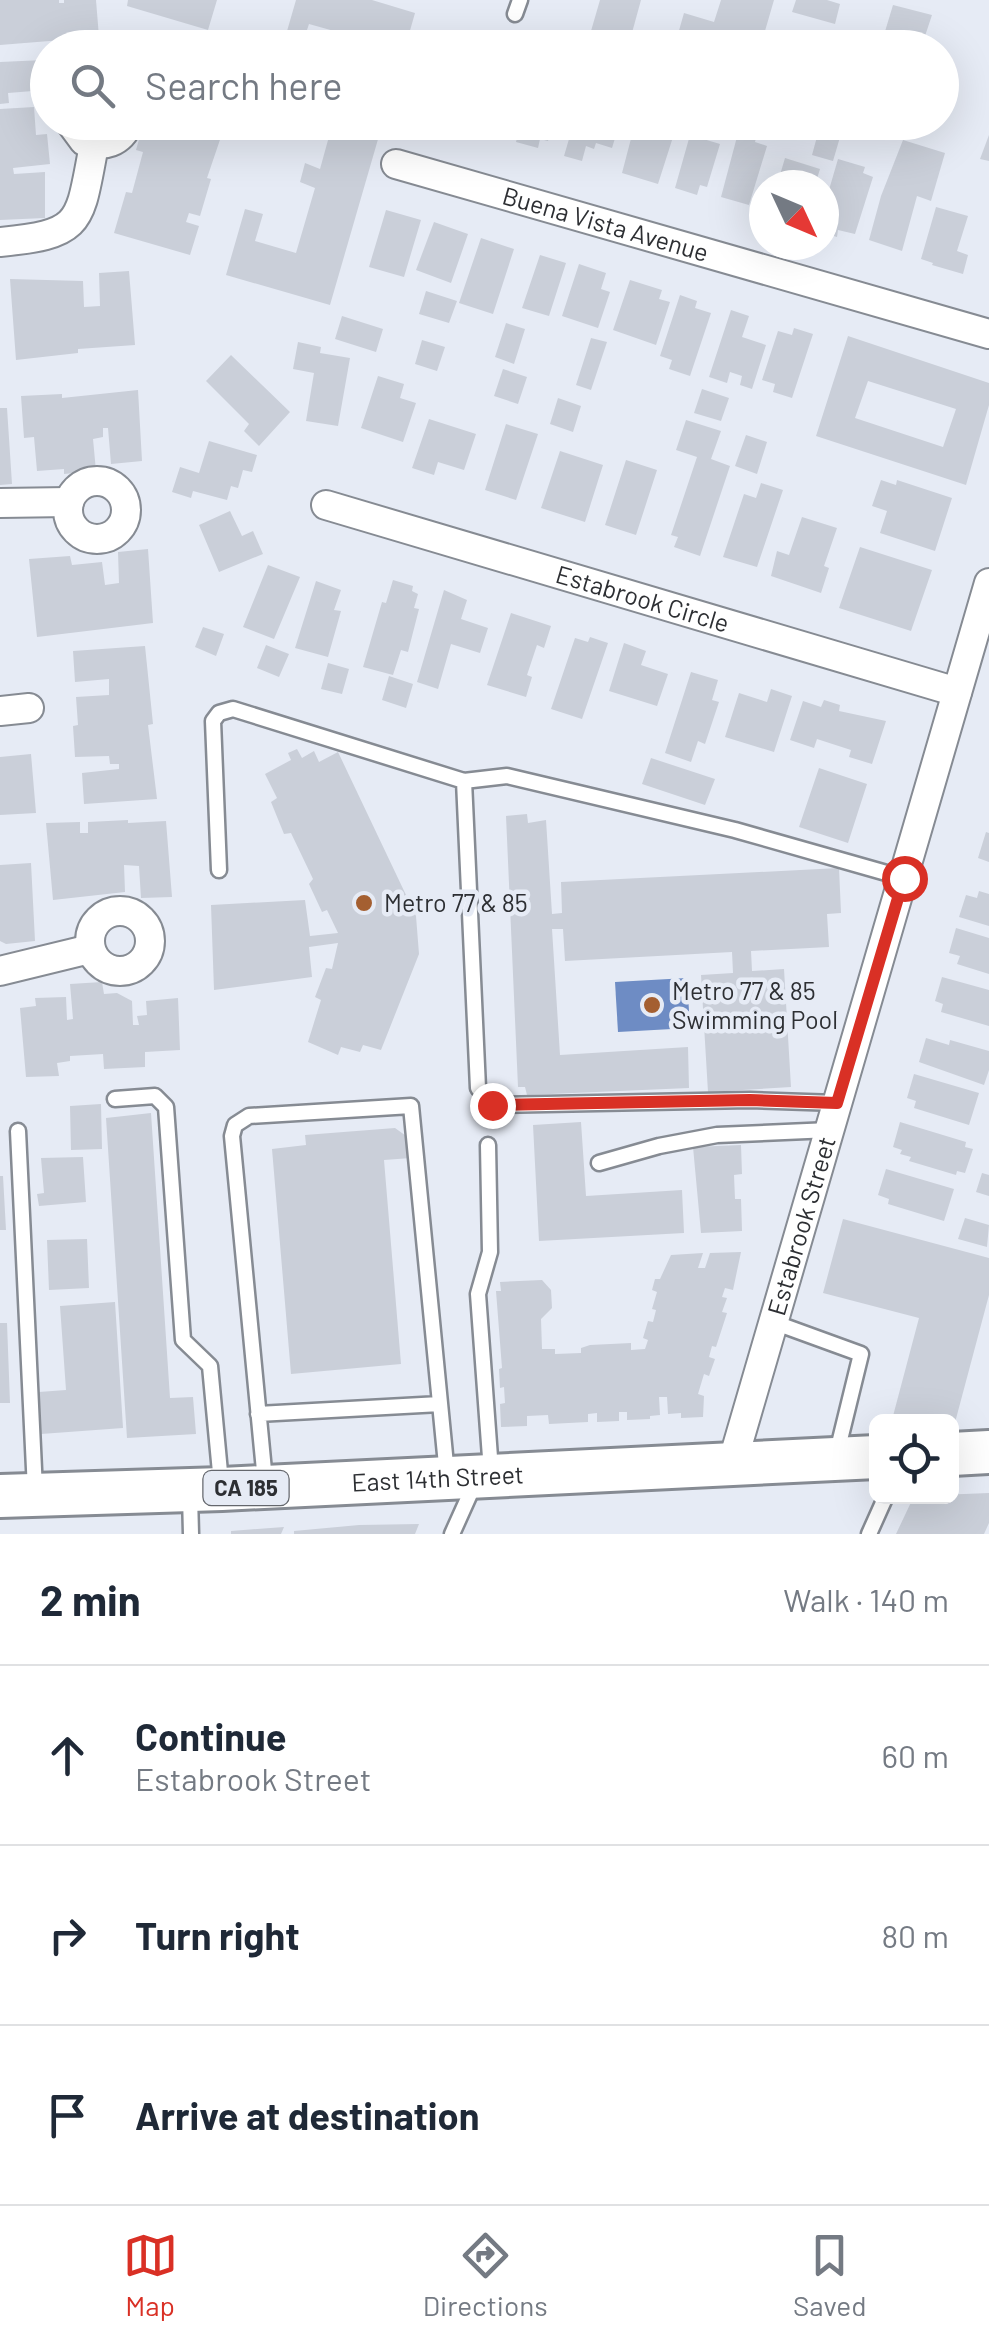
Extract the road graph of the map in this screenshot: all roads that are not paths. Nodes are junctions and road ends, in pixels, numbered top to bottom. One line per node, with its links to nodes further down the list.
1 (87, 140): 3 (street)
2 (114, 140): 3 (street)
3 (94, 144): 5 (street)
4 (396, 164): 6 (street, Buena Vista Avenue)
5 (0, 242)
6 (989, 334)
7 (69, 502): 8 (street)
8 (0, 503)
9 (326, 505): 11 (street, Estabrook Circle)
10 (989, 583): 11 (street, Estabrook Street)
11 (958, 692): 16 (street, Estabrook Street)
12 (29, 708): 13 (street)
13 (0, 711)
14 (464, 780): 15 (lane); 16 (lane); 20 (lane)
15 (219, 870)
16 (904, 878): 20 (street, Estabrook Street)
17 (90, 949): 18 (street)
18 (0, 971)
19 (115, 1098): 33 (lane)
20 (833, 1116): 23 (lane); 24 (street, Estabrook Street)
21 (18, 1131): 34 (lane)
22 (488, 1146): 31 (lane)
23 (598, 1163)
24 (774, 1322): 29 (lane); 30 (street, Estabrook Street)
25 (440, 1404): 26 (lane); 26 (lane); 31 (lane)
26 (258, 1414): 32 (lane)
27 (989, 1452): 28 (main road)
28 (959, 1454)
29 (856, 1458): 30 (main road, East 14th Street / CA 185)
30 (732, 1464): 31 (main road, East 14th Street / CA 185)
31 (472, 1477): 32 (main road, East 14th Street / CA 185); 37 (lane)
32 (266, 1486): 33 (main road, East 14th Street / CA 185)
33 (206, 1489): 34 (main road, East 14th Street / CA 185); 36 (lane)
34 (18, 1496)
35 (882, 1504): 38 (lane)
36 (191, 1534)
37 (452, 1534)
38 (868, 1534)

